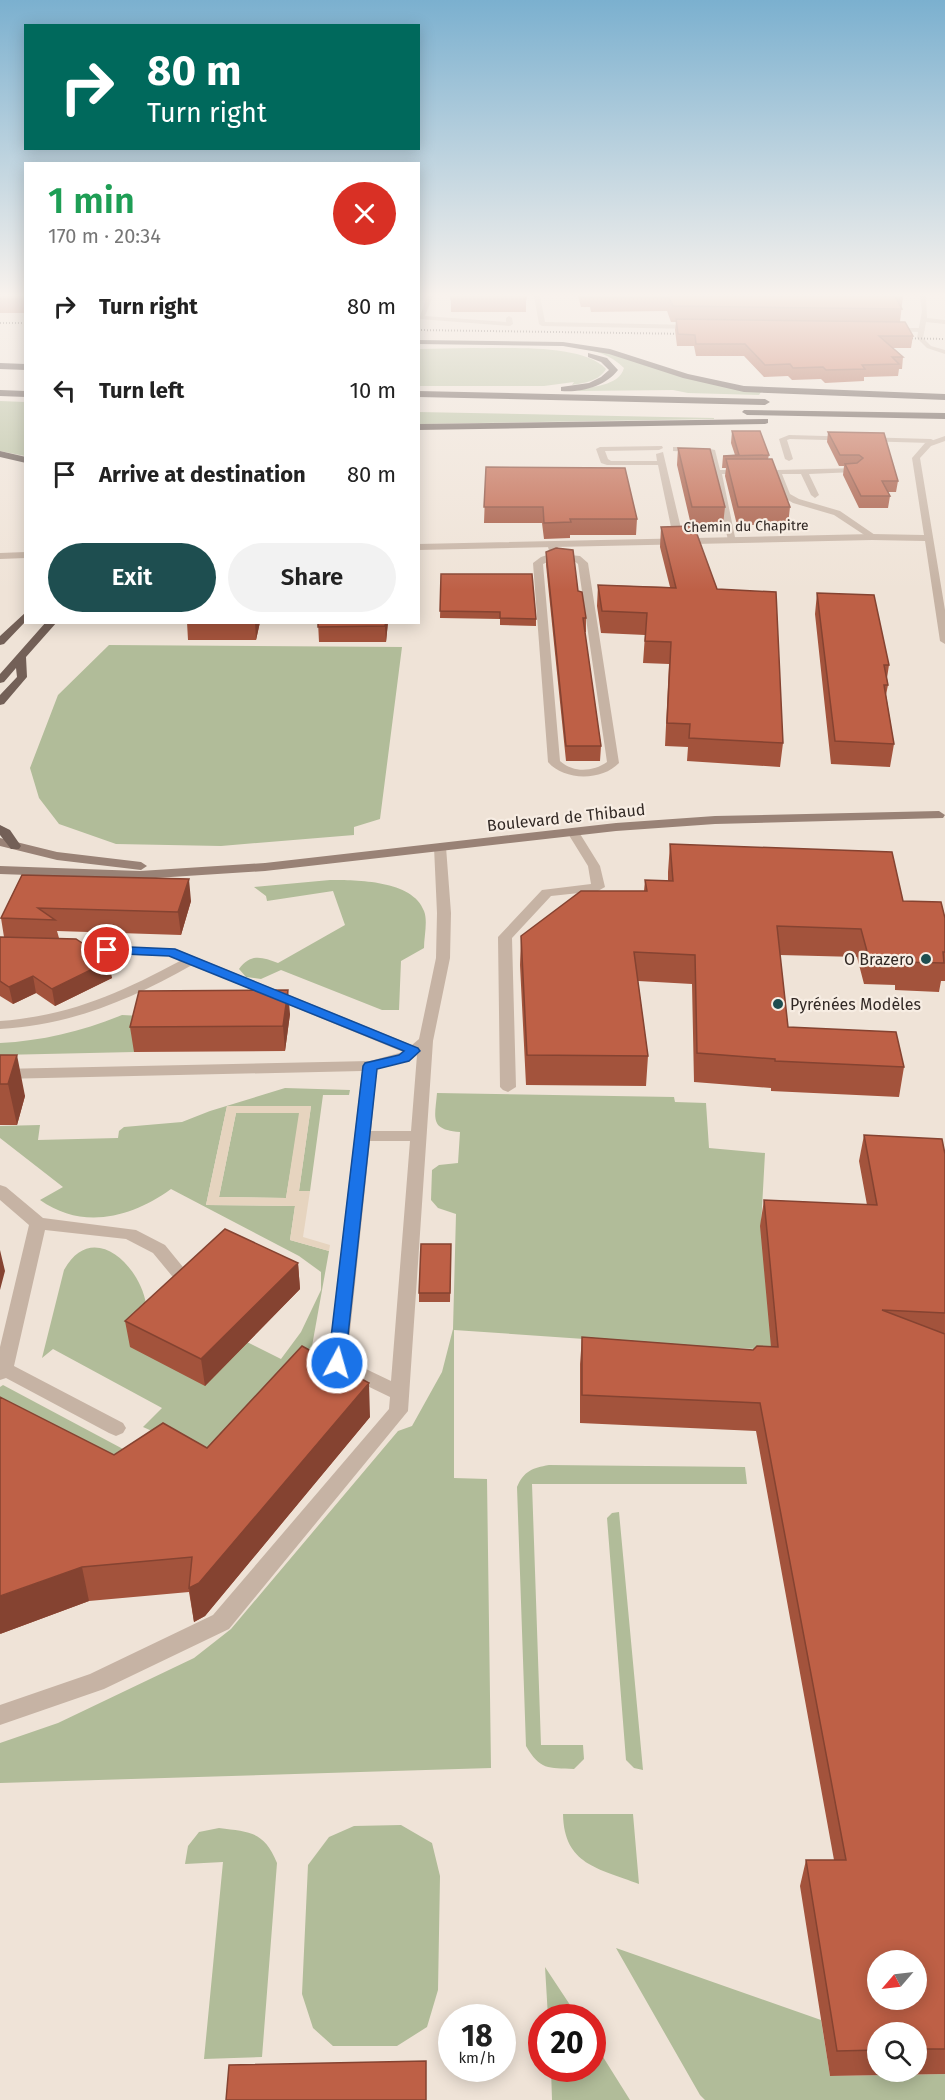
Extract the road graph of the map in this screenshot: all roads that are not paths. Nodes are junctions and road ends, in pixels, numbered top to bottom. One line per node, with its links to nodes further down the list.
1 (420, 394): 4 (highway)
2 (457, 394): 4 (highway)
3 (870, 394): 5 (highway)
4 (452, 395): 6 (highway)
5 (945, 397)
6 (772, 402)
7 (829, 403): 8 (highway)
8 (945, 405)
9 (641, 410): 10 (highway)
10 (945, 416)
11 (945, 422): 12 (highway)
12 (420, 427)
13 (945, 438): 14 (street)
14 (931, 441): 17 (street); 28 (street)
15 (676, 449): 22 (street)
16 (0, 454): 18 (highway)
17 (789, 459)
18 (24, 460)
19 (662, 463): 19 (street); 30 (street)
20 (855, 470): 21 (street)
21 (804, 471): 25 (street); 26 (street)
22 (718, 472): 23 (street); 29 (street)
23 (753, 472)
24 (765, 472): 25 (street)
25 (777, 472): 27 (street)
26 (816, 495)
27 (872, 537): 28 (street, Chemin du Chapitre); 29 (street, Chemin du Chapitre)
28 (930, 538): 38 (street)
29 (733, 540): 30 (street, Chemin du Chapitre)
30 (680, 542): 31 (street, Chemin du Chapitre)
31 (553, 544): 32 (street, Chemin du Chapitre); 35 (street)
32 (420, 547)
33 (24, 555): 34 (street)
34 (0, 556)
35 (555, 556): 35 (street)
36 (24, 617): 39 (main road)
37 (50, 624): 40 (main road)
38 (945, 641)
39 (0, 642)
40 (21, 657): 41 (main road); 42 (main road)
41 (0, 680)
42 (0, 702)
43 (943, 814): 45 (street, Boulevard de Thibaud)
44 (0, 829): 47 (main road)
45 (573, 832): 48 (street, Boulevard de Thibaud); 57 (street)
46 (0, 842): 47 (street, Boulevard de Thibaud)
47 (15, 846): 50 (street, Boulevard de Thibaud)
48 (440, 848): 50 (street, Boulevard de Thibaud); 54 (street)
49 (0, 870): 50 (street, Boulevard de Thibaud)
50 (197, 871)
51 (57, 948): 52 (street)
52 (191, 960): 53 (street); 54 (street)
53 (0, 1025)
54 (420, 1046): 55 (street); 59 (street)
55 (370, 1066): 56 (street); 58 (street)
56 (0, 1074)
57 (508, 1087)
58 (362, 1136): 59 (street); 64 (street)
59 (419, 1136): 64 (street)
60 (0, 1191): 61 (street)
61 (38, 1223): 62 (street); 63 (street)
62 (178, 1272)
63 (2, 1371): 65 (street)
64 (400, 1394): 66 (street)
65 (116, 1428)
66 (0, 1715)

